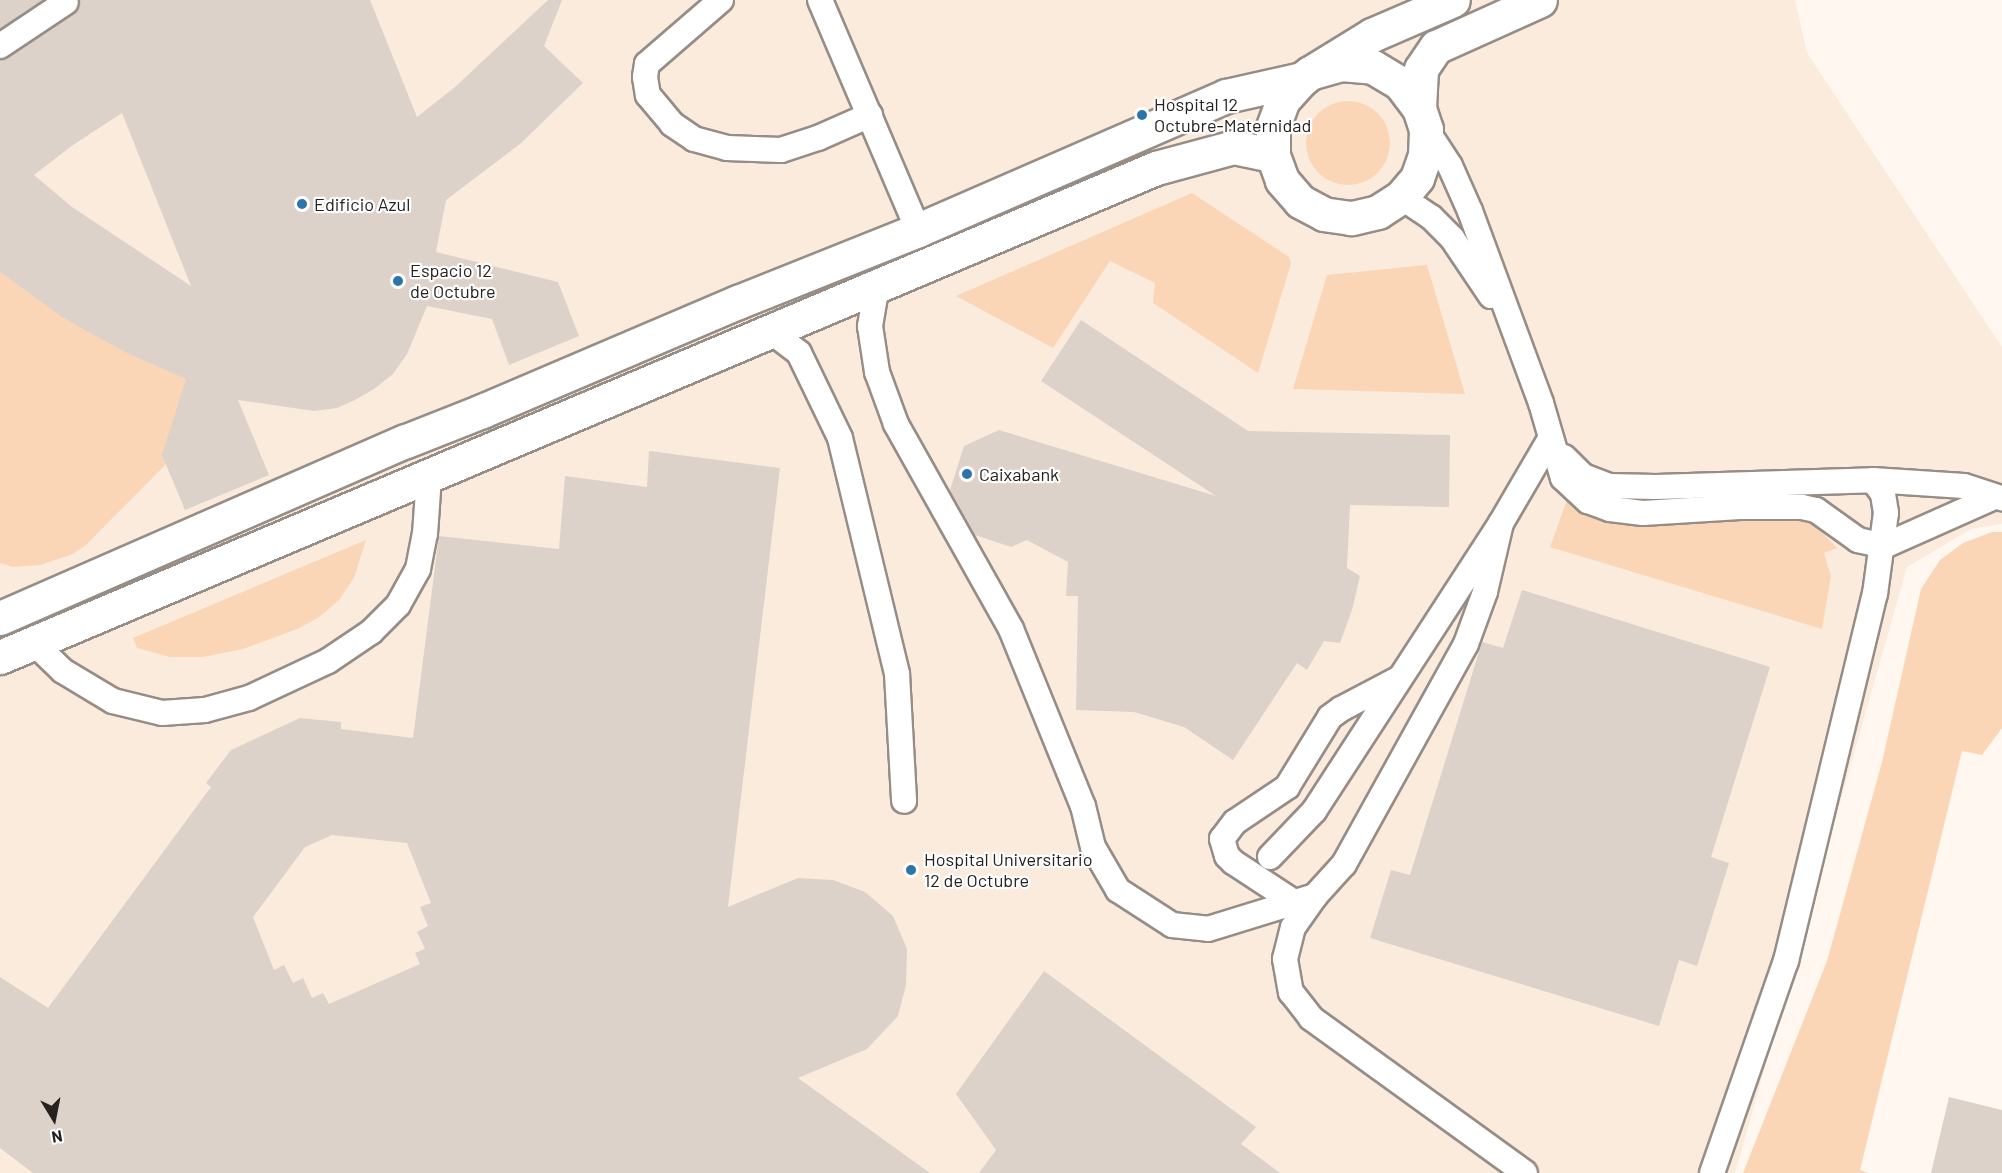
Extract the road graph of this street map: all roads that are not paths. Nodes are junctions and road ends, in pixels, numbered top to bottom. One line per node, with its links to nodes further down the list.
1 (722, 0): 8 (lane)
2 (820, 0): 8 (lane)
3 (1453, 0): 7 (street)
4 (1540, 0): 9 (street)
5 (66, 2): 6 (lane)
6 (0, 46)
7 (1306, 76): 9 (street); 10 (street); 12 (street)
8 (870, 115): 12 (lane)
9 (1422, 119): 11 (street); 15 (lane)
10 (1273, 155): 11 (street); 13 (street)
11 (1401, 197): 15 (lane)
12 (918, 230): 22 (street)
13 (877, 285): 14 (street); 28 (lane)
14 (770, 331): 17 (street); 26 (lane)
15 (1521, 344): 16 (lane)
16 (1551, 439): 18 (lane); 20 (lane); 21 (lane)
17 (429, 477): 23 (street); 23 (lane)
18 (1873, 480): 19 (lane); 21 (lane)
19 (1998, 497): 21 (lane)
20 (1501, 524): 25 (lane); 28 (lane)
21 (1884, 546): 30 (lane)
22 (0, 618)
23 (34, 643): 24 (street)
24 (0, 657)
25 (1400, 678): 27 (lane); 28 (lane)
26 (904, 801)
27 (1270, 857)
28 (1305, 899): 29 (lane)
29 (1525, 1173)
30 (1712, 1173)

